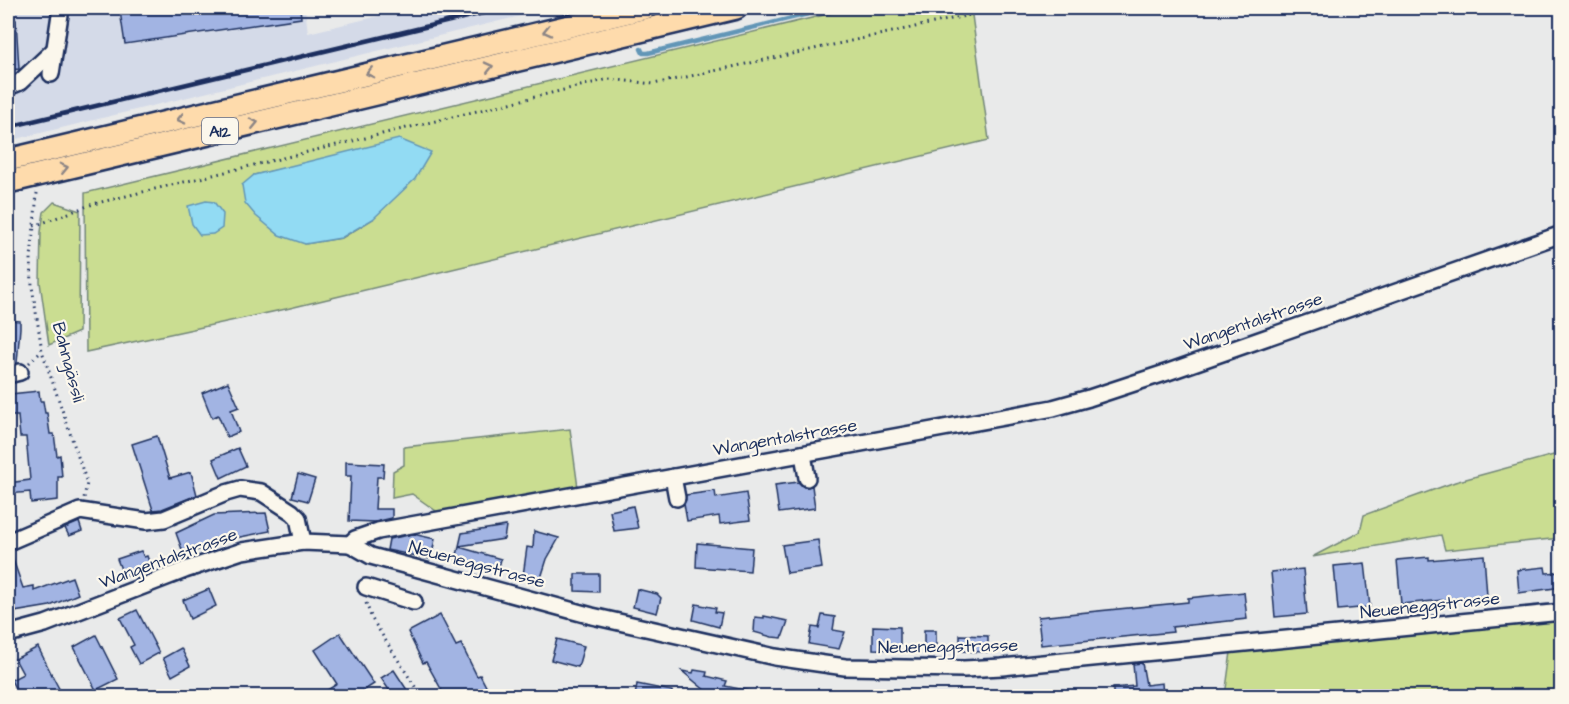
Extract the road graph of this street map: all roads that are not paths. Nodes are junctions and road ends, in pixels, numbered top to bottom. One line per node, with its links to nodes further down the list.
1 (61, 8): 4 (street)
2 (645, 8): 7 (highway, A12, one-way to 7)
3 (736, 8): 8 (highway, A12, one-way to 3)
4 (53, 51): 5 (street); 6 (street)
5 (51, 74)
6 (8, 87)
7 (8, 160)
8 (8, 182)
9 (1562, 234): 10 (street, Wangentalstrasse)
10 (803, 453): 11 (street, Wangentalstrasse); 12 (street)
11 (673, 477): 13 (street); 16 (street, Wangentalstrasse)
12 (807, 478)
13 (677, 498)
14 (8, 542): 15 (street)
15 (303, 542): 16 (street, Wangentalstrasse); 20 (street, Wangentalstrasse)
16 (350, 544): 19 (street, Neueneggstrasse)
17 (366, 587): 18 (street)
18 (414, 602)
19 (1562, 612)
20 (8, 634)

